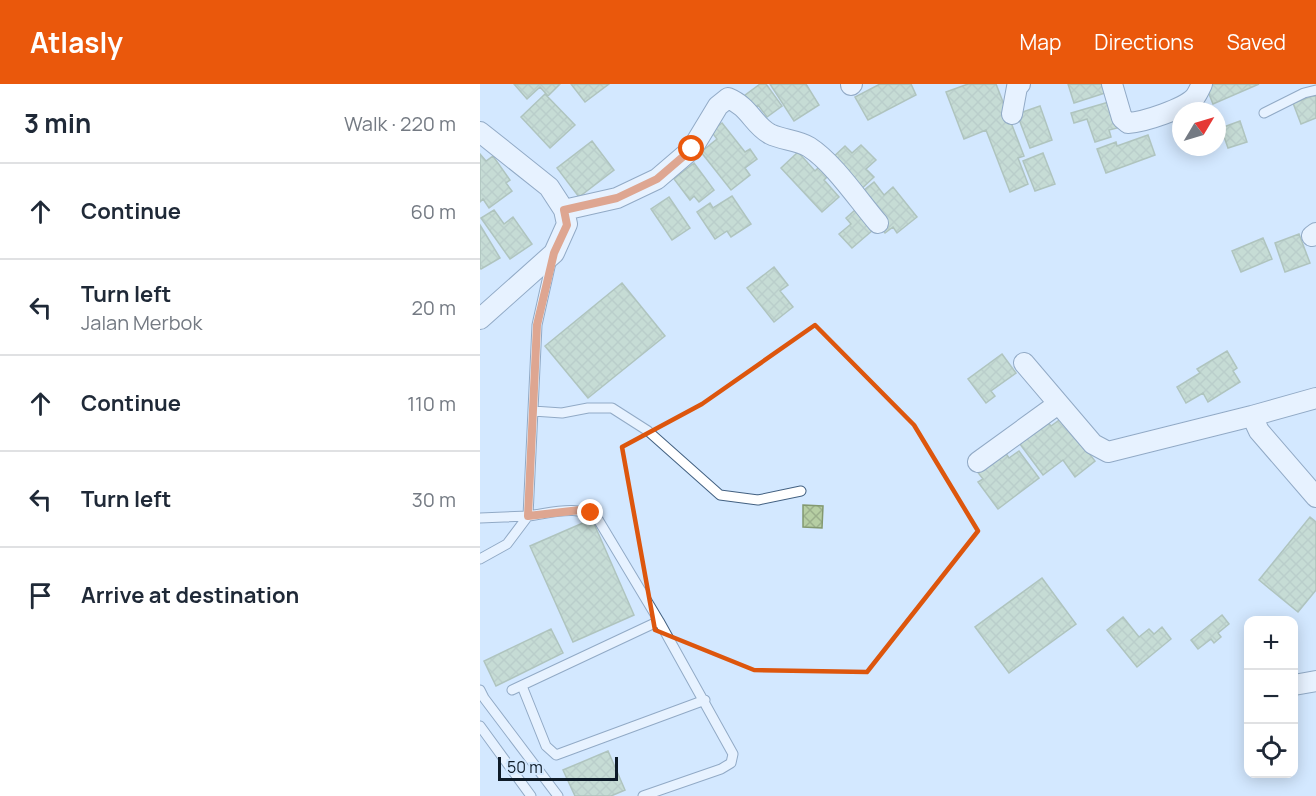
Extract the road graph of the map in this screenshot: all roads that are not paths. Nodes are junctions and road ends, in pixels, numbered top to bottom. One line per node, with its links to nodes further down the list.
1 (1020, 84): 6 (street)
2 (1112, 84): 3 (street)
3 (1202, 84)
4 (1316, 90): 5 (lane)
5 (1264, 112)
6 (1012, 114)
7 (480, 132): 8 (street)
8 (564, 210): 9 (street); 10 (street)
9 (878, 224)
10 (554, 253): 11 (street); 15 (lane)
11 (480, 320)
12 (1024, 363): 14 (street)
13 (1316, 398): 16 (street)
14 (1059, 404): 16 (street); 17 (street)
15 (533, 411): 18 (lane); 20 (lane)
16 (1252, 416): 19 (street)
17 (978, 462)
18 (801, 491)
19 (1316, 497)
20 (528, 516): 21 (lane); 22 (lane); 23 (lane)
21 (480, 518)
22 (480, 559)
23 (659, 621): 26 (lane); 29 (lane)
24 (1316, 681): 25 (street)
25 (1298, 684)
26 (522, 686): 27 (lane); 29 (lane)
27 (512, 690)
28 (481, 696): 32 (lane)
29 (705, 700): 33 (lane)
30 (480, 726): 31 (lane)
31 (531, 796)
32 (558, 796)
33 (643, 796)

